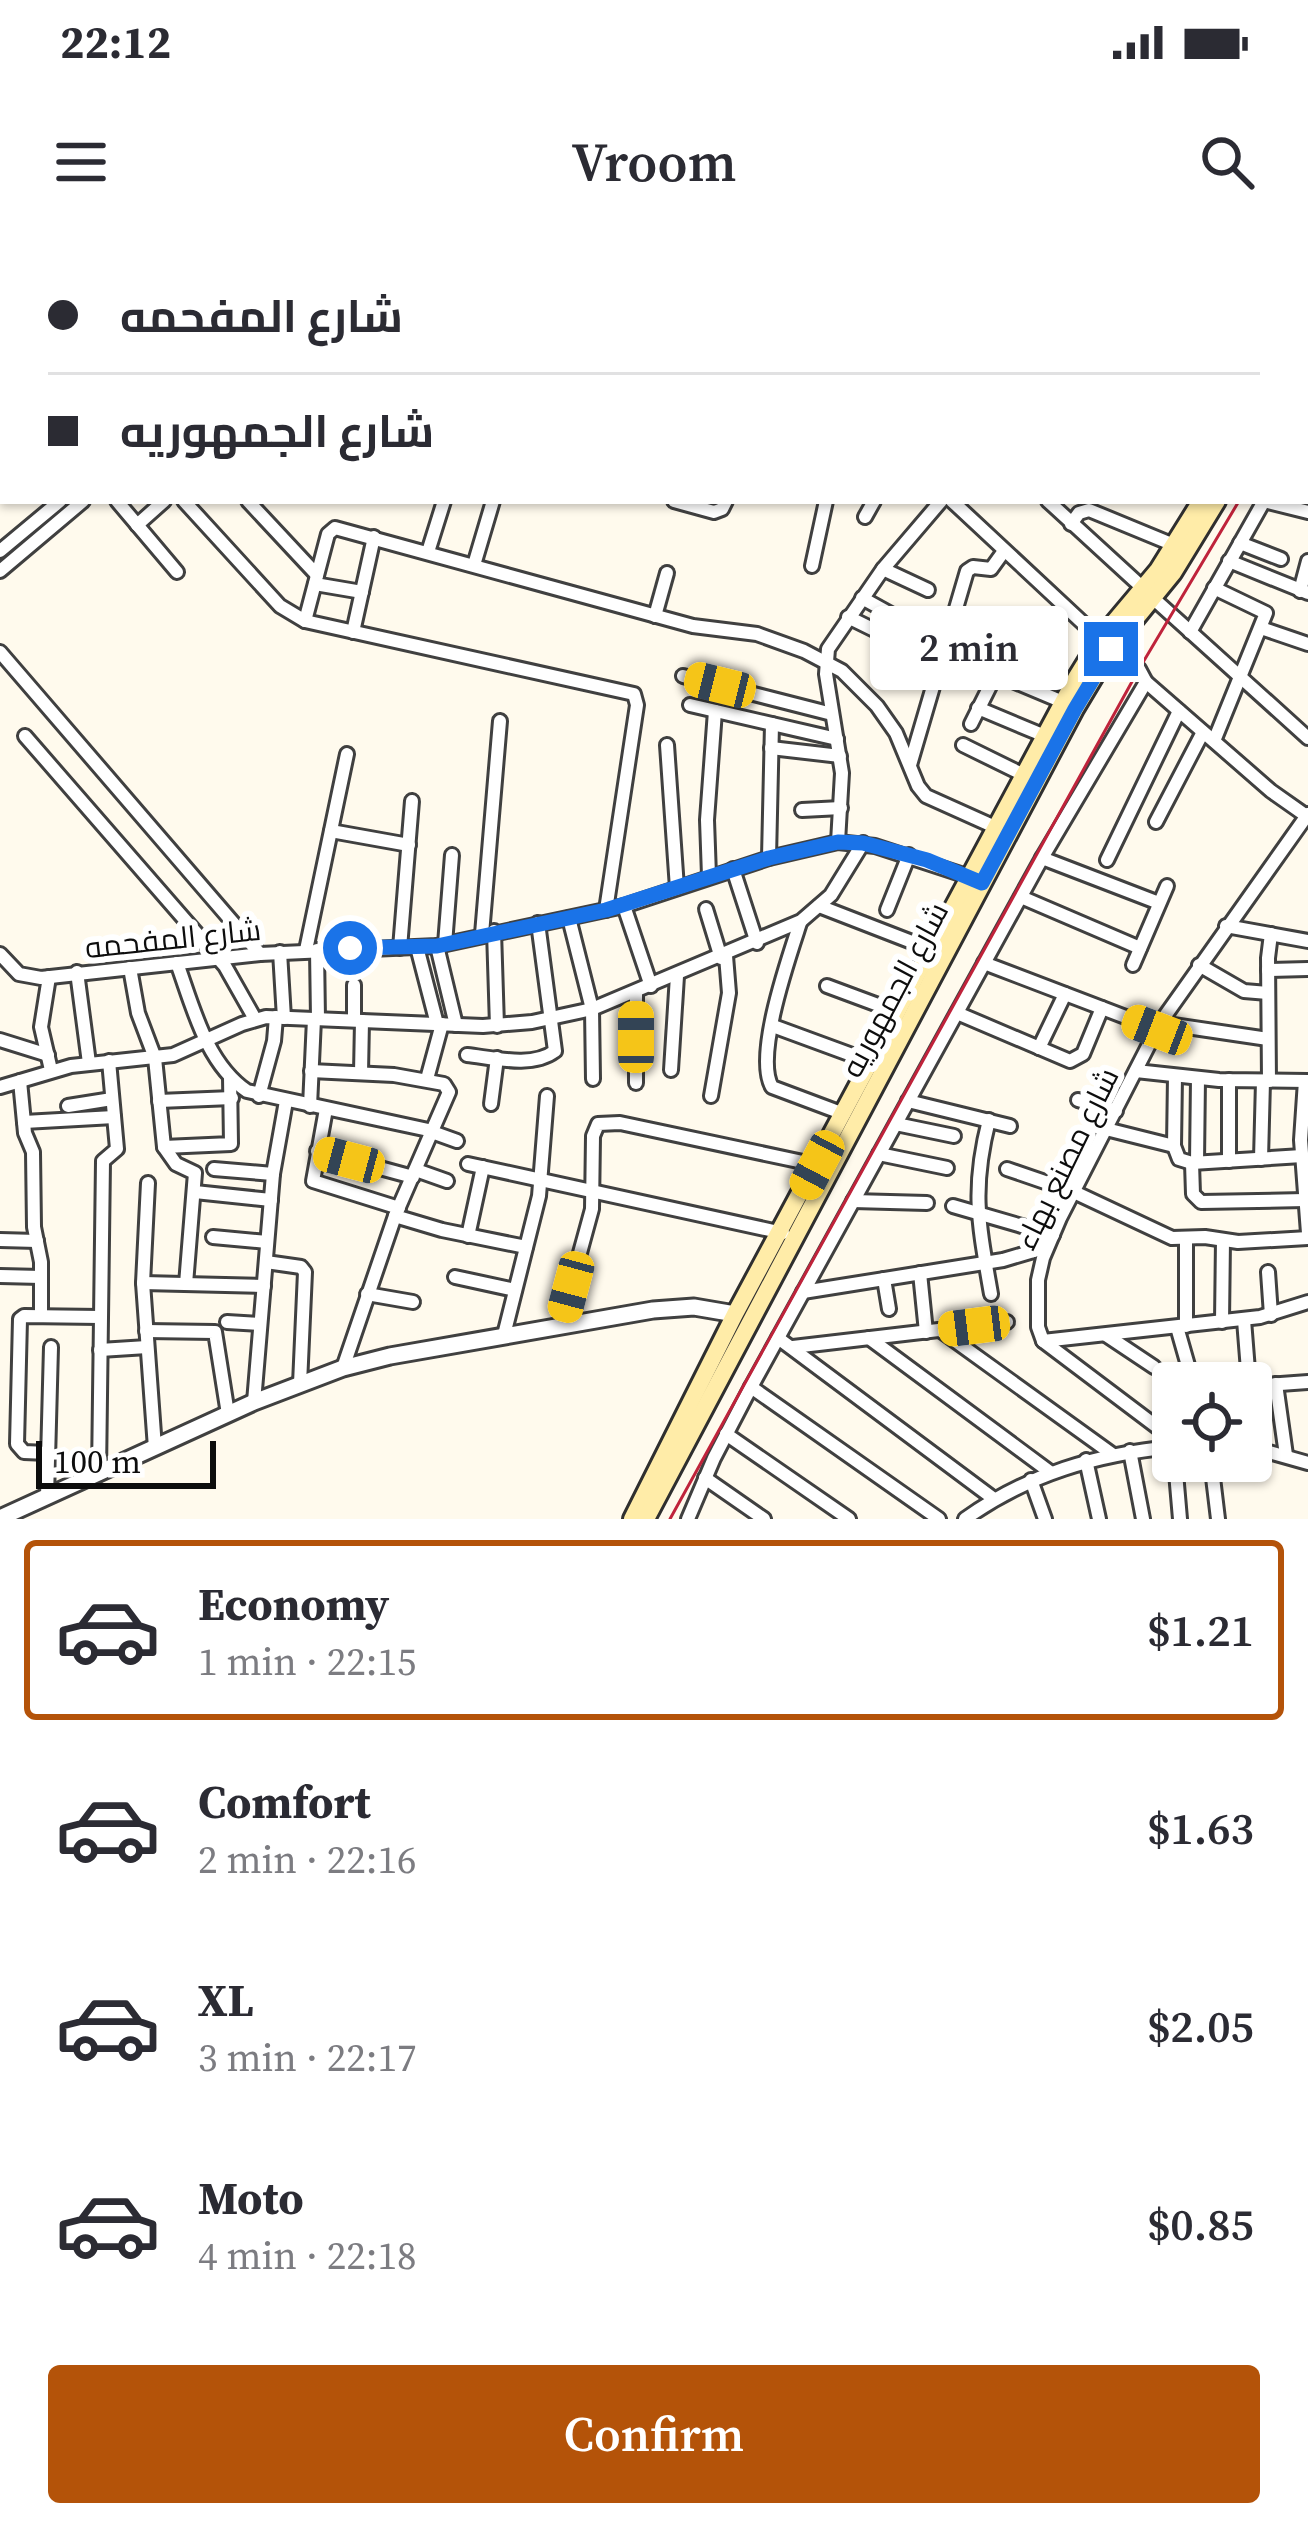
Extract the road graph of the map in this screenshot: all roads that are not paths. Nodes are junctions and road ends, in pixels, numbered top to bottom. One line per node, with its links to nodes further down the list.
1 (56, 504): 28 (street)
2 (79, 504): 36 (street)
3 (120, 504): 23 (street)
4 (161, 504): 23 (street)
5 (187, 504): 48 (street)
6 (251, 504): 39 (street)
7 (443, 504): 29 (street)
8 (492, 504): 33 (street)
9 (686, 504): 10 (street)
10 (724, 504)
11 (825, 504): 34 (street)
12 (872, 504): 21 (street)
13 (938, 504): 35 (street)
14 (955, 504): 27 (street)
15 (1051, 504): 22 (street)
16 (1192, 504): 26 (main road, شارع الجمهوريه)
17 (1215, 504): 44 (main road, شارع الجمهوريه)
18 (1262, 504): 25 (street)
19 (1276, 504): 20 (street)
20 (1308, 512)
21 (865, 517)
22 (1071, 524): 26 (street); 44 (street)
23 (137, 525): 37 (street)
24 (374, 537): 29 (street); 39 (street); 42 (street)
25 (1240, 543): 30 (street); 32 (street)
26 (1174, 545): 44 (main road, شارع الجمهوريه)
27 (1004, 550): 53 (street); 80 (street)
28 (0, 551)
29 (428, 553): 33 (street)
30 (1280, 559)
31 (1308, 561): 43 (street)
32 (1229, 562): 40 (street); 43 (street)
33 (474, 565): 46 (street)
34 (812, 566)
35 (883, 569): 41 (street); 45 (street)
36 (0, 572)
37 (177, 572)
38 (667, 573): 46 (street)
39 (316, 579): 42 (street); 48 (street)
40 (1214, 588): 50 (street); 52 (street)
41 (928, 590)
42 (362, 592): 51 (street)
43 (1304, 592)
44 (1149, 594): 52 (street); 53 (main road, شارع الجمهوريه)
45 (862, 598): 47 (street); 49 (street)
46 (656, 616): 57 (street)
47 (848, 617): 55 (street); 57 (street)
48 (305, 621): 51 (street)
49 (918, 628)
50 (1261, 628): 54 (street); 59 (street)
51 (353, 632): 107 (street)
52 (1190, 632): 59 (street)
53 (1106, 644): 60 (street); 61 (main road, شارع الجمهوريه); 99 (main road, شارع الجمهوريه)
54 (1308, 644)
55 (911, 648)
56 (0, 652): 124 (street)
57 (825, 661): 66 (street); 80 (street)
58 (683, 676): 66 (street)
59 (1240, 678): 72 (street); 73 (street)
60 (1146, 682): 65 (street); 95 (street)
61 (1063, 702): 63 (street); 71 (main road, شارع الجمهوريه)
62 (690, 705): 64 (street)
63 (978, 708): 69 (street); 71 (street)
64 (715, 711): 68 (street); 98 (street)
65 (1180, 711): 72 (street); 96 (street)
66 (832, 714): 74 (street)
67 (500, 721): 113 (street)
68 (772, 724): 74 (street); 77 (street)
69 (971, 724)
70 (25, 736): 127 (street)
71 (1045, 736): 81 (main road, شارع الجمهوريه)
72 (1209, 736): 85 (street); 86 (street)
73 (1308, 738)
74 (837, 740): 79 (street)
75 (963, 745): 81 (street)
76 (667, 746): 101 (street)
77 (772, 748): 79 (street); 94 (street)
78 (346, 754): 88 (street)
79 (840, 756): 83 (street)
80 (910, 765): 87 (street)
81 (1024, 775): 87 (main road, شارع الجمهوريه)
82 (412, 801): 91 (street)
83 (841, 808): 84 (street); 89 (street)
84 (802, 810)
85 (1308, 816): 112 (street, شارع مصنع بهاء)
86 (1156, 822)
87 (995, 827): 99 (main road, شارع الجمهوريه)
88 (331, 831): 91 (street); 121 (street)
89 (838, 842): 90 (street, شارع المفحمه); 94 (street, شارع المفحمه)
90 (863, 843): 93 (street, شارع المفحمه); 105 (street)
91 (409, 845): 119 (street)
92 (452, 855): 117 (street)
93 (909, 855): 99 (street, شارع المفحمه); 108 (street)
94 (769, 858): 97 (street, شارع المفحمه)
95 (1042, 858): 102 (street); 103 (street)
96 (1107, 860)
97 (733, 869): 98 (street, شارع المفحمه); 116 (street)
98 (709, 876): 101 (street, شارع المفحمه)
99 (976, 879): 122 (main road, شارع الجمهوريه); 236 (main road, شارع الجمهوريه)
100 (1167, 886): 103 (street)
101 (676, 888): 104 (street, شارع المفحمه)
102 (1021, 897): 120 (street); 129 (street)
103 (1160, 903): 120 (street)
104 (624, 906): 107 (street, شارع المفحمه); 139 (street)
105 (820, 906): 110 (street); 122 (street)
106 (706, 909): 125 (street)
107 (606, 910): 109 (street, شارع المفحمه)
108 (887, 910)
109 (569, 918): 111 (street, شارع المفحمه); 145 (street)
110 (801, 921): 116 (street); 155 (street)
111 (538, 923): 113 (street, شارع المفحمه); 149 (street)
112 (1226, 926): 114 (street); 131 (street, شارع مصنع بهاء)
113 (488, 932): 117 (street, شارع المفحمه); 154 (street)
114 (1271, 934): 115 (street); 134 (street)
115 (1308, 941)
116 (757, 943): 125 (street)
117 (441, 945): 118 (street, شارع المفحمه); 153 (street)
118 (417, 947): 119 (street, شارع المفحمه); 153 (street)
119 (400, 948): 121 (street, شارع المفحمه)
120 (1140, 948): 130 (street)
121 (312, 950): 123 (street, شارع المفحمه); 151 (street)
122 (930, 950): 146 (main road, شارع الجمهوريه)
123 (280, 952): 124 (street, شارع المفحمه); 148 (street)
124 (260, 954): 127 (street, شارع المفحمه)
125 (724, 957): 136 (street); 186 (street)
126 (1, 958): 137 (street, شارع المفحمه)
127 (218, 959): 128 (street, شارع المفحمه); 150 (street)
128 (177, 963): 132 (street, شارع المفحمه); 159 (street)
129 (984, 963): 143 (street); 147 (street)
130 (1133, 964)
131 (1199, 965): 142 (street); 156 (street, شارع مصنع بهاء)
132 (130, 968): 135 (street, شارع المفحمه); 163 (street)
133 (1308, 969): 134 (street)
134 (1268, 970): 142 (street)
135 (77, 972): 137 (street, شارع المفحمه); 167 (street)
136 (677, 976): 139 (street); 169 (street)
137 (49, 977): 161 (street)
138 (354, 985): 152 (street)
139 (651, 986): 141 (street)
140 (827, 986): 146 (street)
141 (636, 992): 145 (street); 182 (street)
142 (1268, 993): 157 (street)
143 (1065, 994): 144 (street); 160 (street)
144 (1102, 1008): 156 (street); 160 (street)
145 (592, 1009): 149 (street); 177 (street)
146 (897, 1012): 166 (main road, شارع الجمهوريه)
147 (957, 1013): 160 (street); 192 (street)
148 (280, 1017): 150 (street); 151 (street); 184 (street)
149 (552, 1018): 154 (street); 164 (street)
150 (255, 1019): 159 (street)
151 (316, 1019): 152 (street); 170 (street)
152 (358, 1021): 153 (street); 172 (street)
153 (445, 1025): 154 (street); 176 (street)
154 (497, 1026)
155 (773, 1027): 166 (street); 198 (street)
156 (1159, 1027): 157 (street); 171 (street, شارع مصنع بهاء)
157 (1268, 1039): 180 (street)
158 (0, 1040): 161 (street)
159 (207, 1042): 163 (street); 173 (street)
160 (1039, 1048)
161 (48, 1055): 168 (street)
162 (467, 1055): 164 (street)
163 (154, 1058): 165 (street); 190 (street)
164 (497, 1058): 193 (street)
165 (109, 1061): 167 (street); 188 (street)
166 (871, 1062): 198 (main road, شارع الجمهوريه)
167 (89, 1063): 168 (street)
168 (51, 1070): 179 (street)
169 (671, 1070)
170 (311, 1071): 172 (street); 195 (street)
171 (1136, 1071): 174 (street); 197 (street, شارع مصنع بهاء)
172 (361, 1073): 176 (street)
173 (230, 1076): 184 (street); 187 (street)
174 (1175, 1076): 175 (street); 209 (street)
175 (1198, 1078): 178 (street); 216 (street)
176 (427, 1079): 205 (street)
177 (593, 1079)
178 (1229, 1080): 180 (street); 215 (street)
179 (20, 1081): 183 (street); 201 (street)
180 (1266, 1081): 181 (street); 213 (street)
181 (1306, 1081): 207 (street)
182 (637, 1083)
183 (0, 1088)
184 (259, 1096): 191 (street)
185 (547, 1096): 223 (street)
186 (711, 1096)
187 (232, 1098): 190 (street); 210 (street)
188 (112, 1099): 194 (street); 199 (street)
189 (1078, 1100): 197 (street)
190 (159, 1101): 210 (street)
191 (286, 1101): 195 (street); 221 (street)
192 (908, 1101): 200 (street); 202 (street)
193 (491, 1103)
194 (68, 1106)
195 (310, 1106): 196 (street)
196 (326, 1109): 205 (street); 211 (street)
197 (1116, 1111): 204 (street, شارع مصنع بهاء)
198 (844, 1114): 217 (main road, شارع الجمهوريه)
199 (114, 1118): 201 (street); 268 (street)
200 (989, 1120): 203 (street); 234 (street)
201 (24, 1122): 243 (street)
202 (896, 1124): 206 (street); 212 (street)
203 (1010, 1126)
204 (1106, 1129): 209 (street); 228 (street, شارع مصنع بهاء)
205 (432, 1132): 208 (street); 222 (street)
206 (954, 1136)
207 (1305, 1139): 214 (street)
208 (458, 1141)
209 (1174, 1146): 216 (street)
210 (164, 1147): 227 (street)
211 (317, 1151): 222 (street); 235 (street)
212 (879, 1154): 218 (street); 231 (street)
213 (1261, 1159): 214 (street); 215 (street)
214 (1304, 1159): 229 (street)
215 (1228, 1161): 216 (street)
216 (1195, 1163): 229 (street)
217 (817, 1165): 226 (street); 236 (main road, شارع الجمهوريه)
218 (947, 1168)
219 (214, 1169): 221 (street)
220 (1006, 1169): 228 (street)
221 (273, 1174): 230 (street)
222 (414, 1174): 224 (street); 235 (street)
223 (541, 1180): 226 (street); 237 (street); 246 (street)
224 (447, 1181)
225 (148, 1183): 255 (street)
226 (594, 1191): 236 (street); 274 (street)
227 (195, 1192): 230 (street); 256 (street)
228 (1074, 1192): 240 (street); 244 (street, شارع مصنع بهاء)
229 (1306, 1196): 238 (street)
230 (271, 1200): 245 (street)
231 (854, 1201): 232 (street); 259 (street)
232 (927, 1203)
233 (953, 1206): 234 (street)
234 (978, 1211): 244 (street); 248 (street)
235 (397, 1212): 237 (street); 260 (street)
236 (787, 1234): 265 (main road, شارع الجمهوريه); 296 (main road, شارع الجمهوريه)
237 (468, 1236): 246 (street)
238 (1308, 1236): 242 (street)
239 (213, 1237): 245 (street)
240 (1186, 1239): 242 (street); 275 (street)
241 (0, 1240): 243 (street)
242 (1222, 1240): 272 (street)
243 (37, 1241): 252 (street)
244 (1050, 1241): 248 (street); 282 (street, شارع مصنع بهاء)
245 (267, 1242): 247 (street)
246 (526, 1247): 258 (street)
247 (266, 1262): 257 (street); 292 (street)
248 (985, 1263): 250 (street); 261 (street)
249 (1268, 1272): 266 (street)
250 (920, 1273): 254 (street); 277 (street)
251 (0, 1276): 252 (street)
252 (41, 1277): 267 (street)
253 (455, 1277): 258 (street)
254 (884, 1279): 259 (street); 264 (street)
255 (143, 1283): 256 (street); 276 (street)
256 (186, 1284): 257 (street)
257 (264, 1286): 273 (street)
258 (515, 1289): 279 (street)
259 (803, 1292): 280 (street)
260 (367, 1294): 262 (street); 290 (street)
261 (991, 1294)
262 (413, 1302)
263 (1308, 1303): 266 (street)
264 (889, 1309)
265 (735, 1314): 274 (street); 296 (main road, شارع الجمهوريه)
266 (1271, 1315): 269 (street)
267 (40, 1316): 268 (street); 299 (street)
268 (100, 1317): 286 (street)
269 (1244, 1319): 272 (street); 288 (street)
270 (227, 1322): 273 (street)
271 (1006, 1322): 277 (street)
272 (1222, 1322): 275 (street)
273 (260, 1324): 297 (street)
274 (560, 1326): 279 (street)
275 (1182, 1326): 278 (street); 287 (street)
276 (146, 1331): 284 (street); 300 (street)
277 (933, 1331): 281 (street); 308 (street)
278 (1105, 1334): 282 (street); 289 (street)
279 (504, 1335): 290 (street)
280 (778, 1338): 285 (street); 295 (street)
281 (869, 1338): 285 (street); 312 (street)
282 (1042, 1341): 301 (street)
283 (51, 1347): 307 (street)
284 (147, 1347): 286 (street); 304 (street)
285 (792, 1347): 319 (street)
286 (100, 1350): 313 (street)
287 (1189, 1362)
288 (1248, 1362)
289 (1152, 1366)
290 (343, 1368): 292 (street)
291 (1308, 1382): 294 (street)
292 (301, 1384): 297 (street)
293 (1272, 1384): 294 (street)
294 (1276, 1384): 309 (street)
295 (751, 1387): 302 (street); 326 (street)
296 (702, 1393): 321 (main road, شارع الجمهوريه); 322 (main road, شارع الجمهوريه)
297 (254, 1402): 300 (street)
298 (0, 1409): 299 (street)
299 (18, 1409): 307 (street)
300 (228, 1414): 304 (street)
301 (1152, 1427)
302 (726, 1434): 314 (street); 325 (street)
303 (1152, 1447): 305 (street)
304 (155, 1448): 313 (street)
305 (1130, 1451): 308 (street); 330 (street)
306 (1272, 1452): 309 (street)
307 (49, 1453): 318 (street)
308 (1112, 1454): 310 (street)
309 (1286, 1455): 311 (street)
310 (1086, 1460): 312 (street); 329 (street)
311 (1308, 1463)
312 (1050, 1472): 315 (street)
313 (99, 1474): 318 (street)
314 (705, 1478): 323 (street); 324 (street)
315 (1030, 1480): 319 (street); 328 (street)
316 (1177, 1482): 331 (street)
317 (1214, 1482): 332 (street)
318 (47, 1497): 320 (street)
319 (990, 1508): 327 (street)
320 (0, 1518)
321 (632, 1519)
322 (646, 1519)
323 (688, 1519)
324 (764, 1519)
325 (849, 1519)
326 (939, 1519)
327 (965, 1519)
328 (1045, 1519)
329 (1099, 1519)
330 (1143, 1519)
331 (1180, 1519)
332 (1218, 1519)

